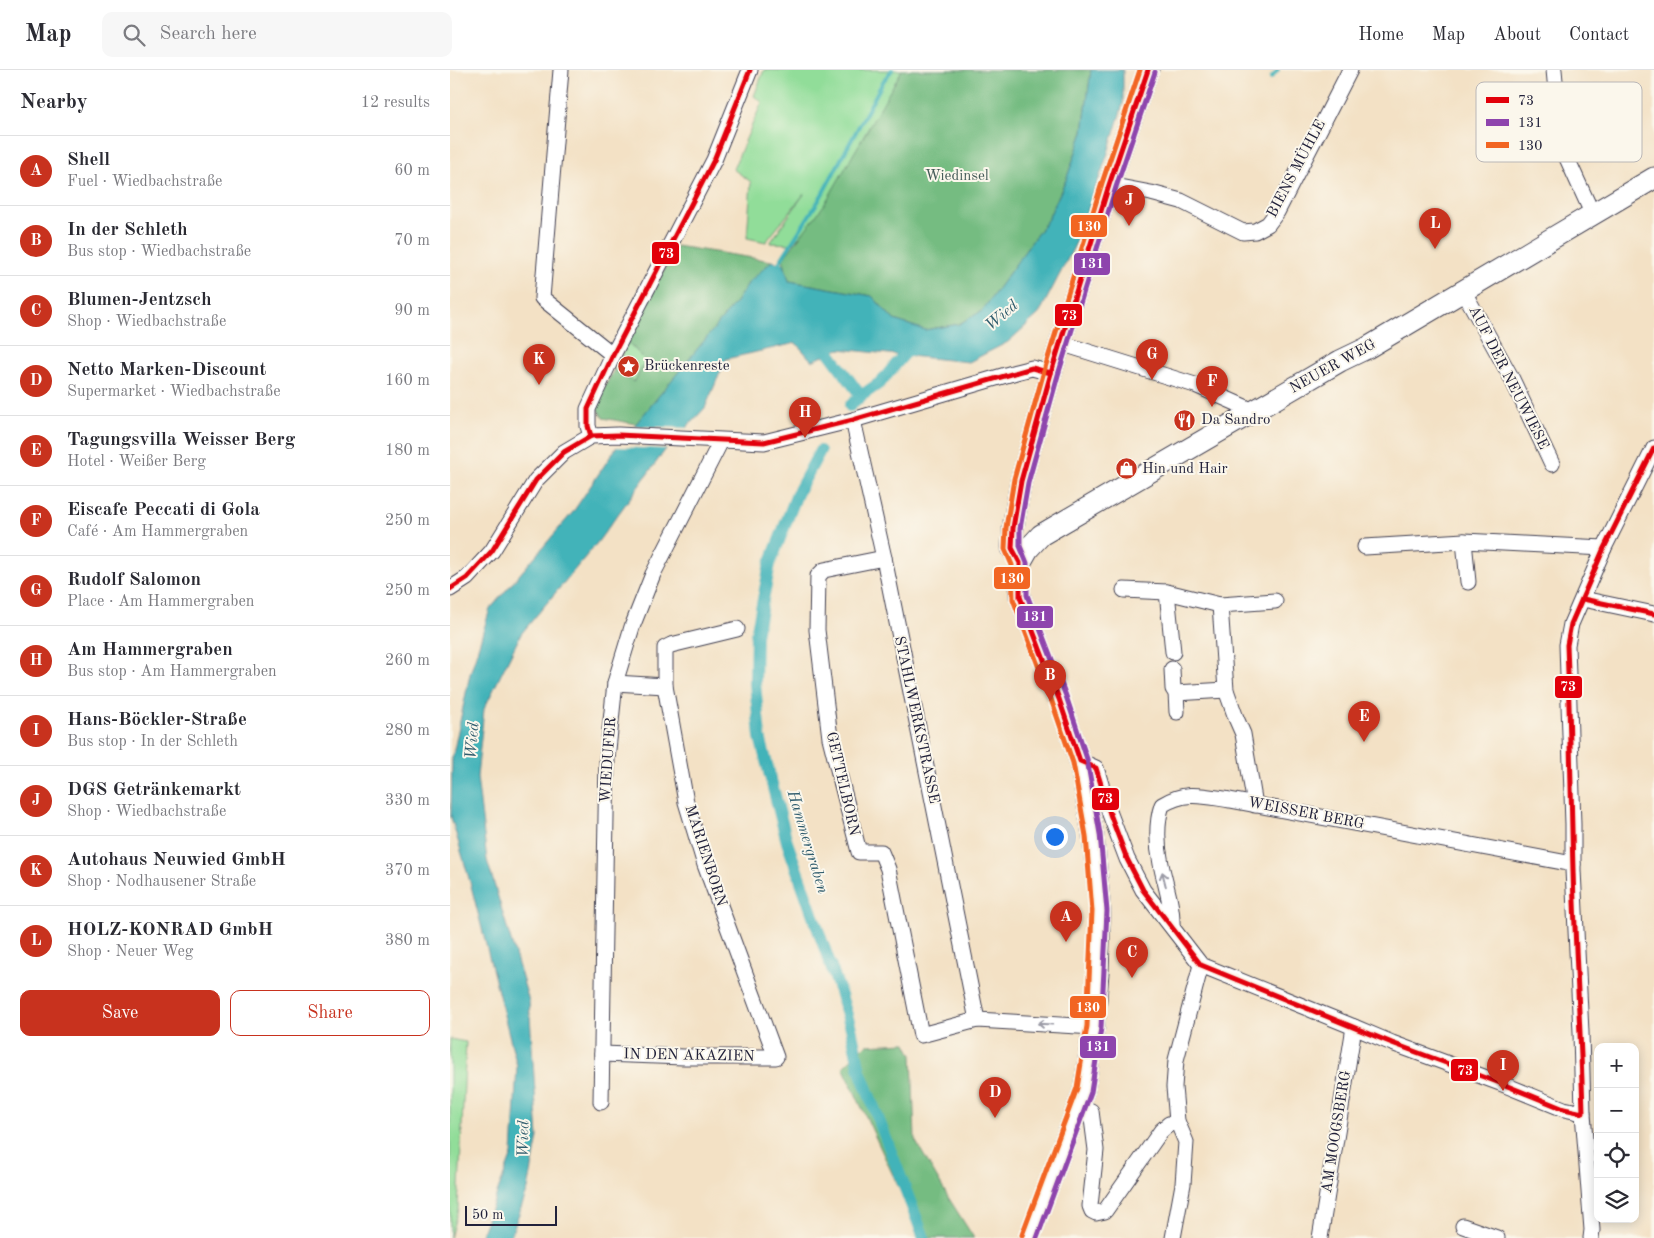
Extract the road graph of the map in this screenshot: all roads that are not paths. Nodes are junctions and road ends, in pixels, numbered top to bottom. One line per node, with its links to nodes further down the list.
1 (561, 70): 11 (street)
2 (750, 70): 11 (street)
3 (1148, 70): 7 (main road)
4 (1350, 70): 7 (street, BIENS MÜHLE)
5 (1569, 162): 8 (street)
6 (1654, 178): 8 (main road, NEUER WEG)
7 (1109, 185): 10 (main road)
8 (1592, 213): 9 (main road, NEUER WEG)
9 (1464, 292): 13 (main road, NEUER WEG); 18 (street, AUF DER NEUWIESE)
10 (1060, 343): 12 (main road); 13 (street)
11 (613, 355): 15 (street)
12 (1050, 373): 14 (street); 23 (main road)
13 (1249, 413): 23 (main road, NEUER WEG)
14 (852, 420): 16 (street); 22 (street, STAHLWERKSTRASSE)
15 (591, 436): 16 (street); 25 (street)
16 (721, 441): 35 (street, WIEDUFER)
17 (1654, 448): 21 (street)
18 (1552, 464)
19 (1464, 541): 20 (street); 21 (street); 24 (street)
20 (1364, 547)
21 (1604, 548): 28 (street)
22 (884, 558): 45 (street, STAHLWERKSTRASSE); 45 (street, GETTELBORN)
23 (1020, 564): 40 (main road)
24 (1468, 582)
25 (450, 590)
26 (1124, 590): 27 (street)
27 (1167, 592): 30 (street); 33 (street)
28 (1583, 599): 31 (street); 42 (street)
29 (1275, 601): 30 (street)
30 (1220, 604): 37 (street)
31 (1654, 614)
32 (737, 629): 36 (street, MARIENBORN)
33 (1173, 652)
34 (1172, 669): 38 (street)
35 (615, 684): 36 (street); 48 (street, WIEDUFER)
36 (665, 686): 49 (street, MARIENBORN)
37 (1226, 690): 38 (street); 41 (street)
38 (1176, 694): 39 (street)
39 (1177, 712)
40 (1080, 761): 43 (street); 46 (main road)
41 (1255, 805): 42 (street, WEISSER BERG); 43 (street, WEISSER BERG, one-way to 41)
42 (1573, 864): 52 (street)
43 (1172, 926): 44 (street)
44 (1200, 965): 47 (street); 53 (street)
45 (977, 1020): 46 (street, one-way to 45)
46 (1094, 1026): 51 (main road)
47 (1354, 1027): 52 (street); 57 (street, AM MOOGSBERG)
48 (602, 1054): 49 (street, IN DEN AKAZIEN); 50 (street, WIEDUFER)
49 (776, 1057)
50 (601, 1102)
51 (1079, 1105): 53 (street); 55 (main road)
52 (1583, 1113): 59 (street)
53 (1177, 1121): 56 (street)
54 (1463, 1226): 58 (street)
55 (1028, 1238)
56 (1173, 1238)
57 (1320, 1238)
58 (1497, 1238)
59 (1591, 1238)

